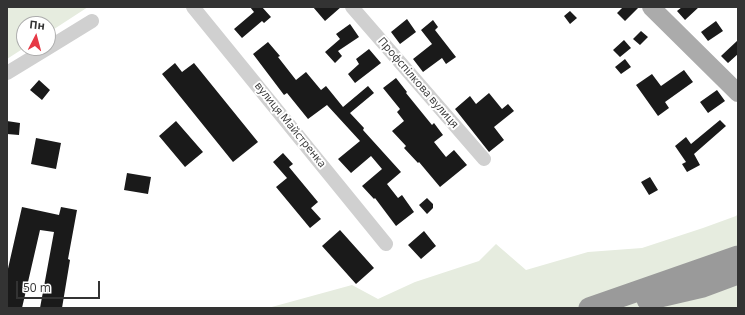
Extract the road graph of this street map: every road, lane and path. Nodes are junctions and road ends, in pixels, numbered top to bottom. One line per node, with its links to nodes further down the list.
1 (193, 7): 10 (street, вулиця Майстренка)
2 (352, 7): 9 (street, Профспілкова вулиця)
3 (651, 7): 8 (main road)
4 (92, 21): 5 (street)
5 (56, 43)
6 (35, 56): 7 (street)
7 (7, 73)
8 (738, 93)
9 (484, 159)
10 (386, 244)
11 (738, 256): 13 (highway)
12 (738, 274): 14 (highway)
13 (589, 308)
14 (610, 308)

